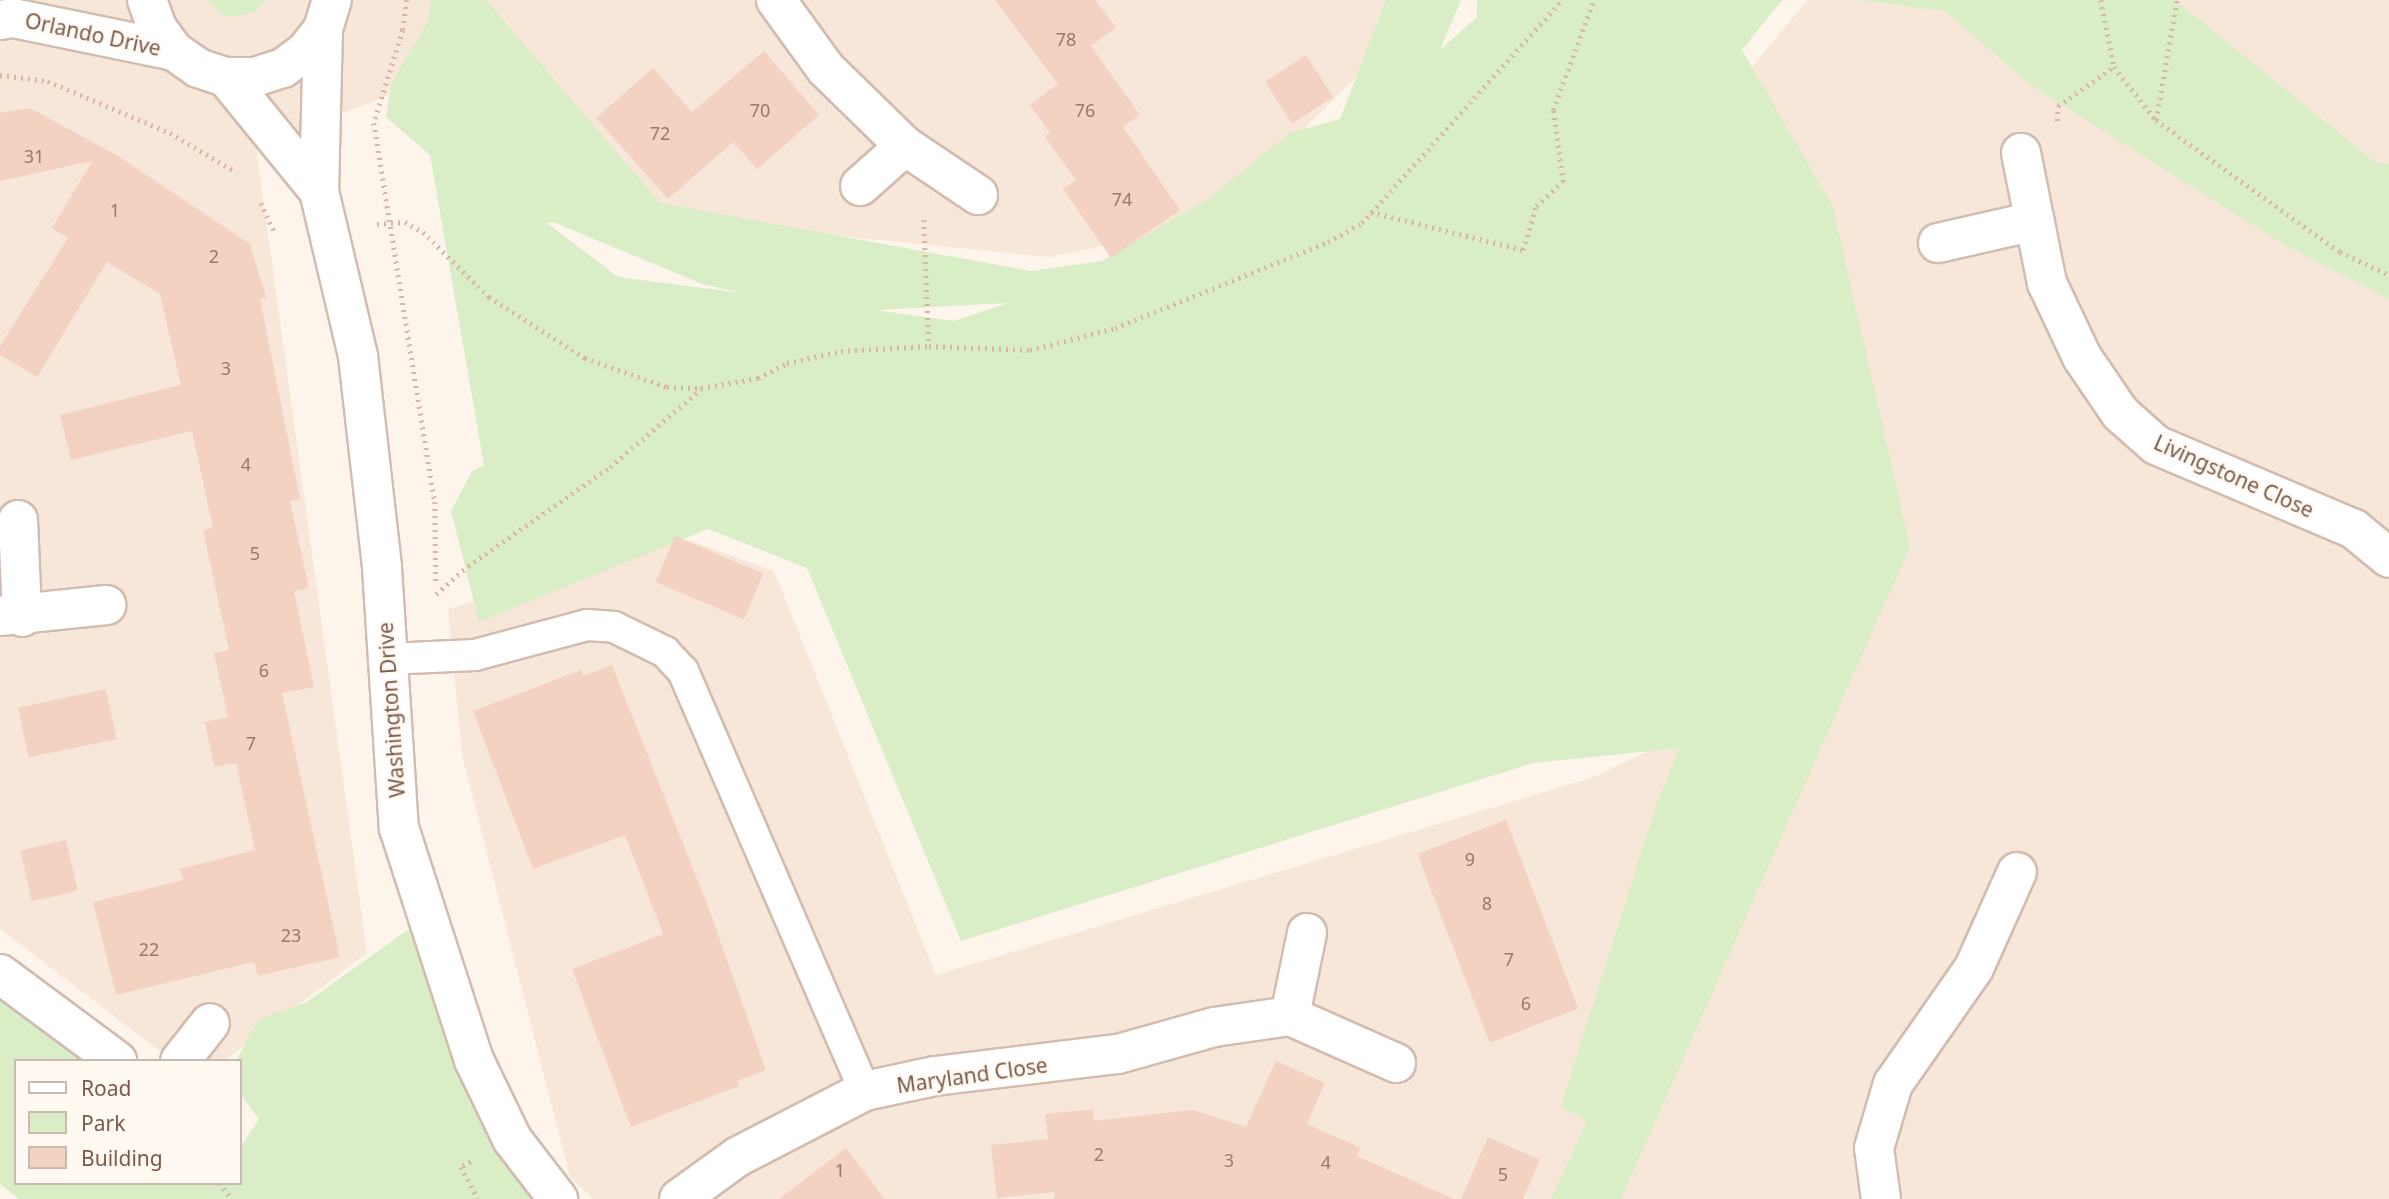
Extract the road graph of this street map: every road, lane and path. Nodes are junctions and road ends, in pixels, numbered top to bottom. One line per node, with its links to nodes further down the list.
1 (147, 0): 10 (street)
2 (407, 0): 24 (path)
3 (776, 0): 15 (street)
4 (1562, 0): 22 (path)
5 (1594, 0): 22 (path)
6 (2101, 0): 11 (path)
7 (2177, 0): 14 (path)
8 (18, 12): 10 (street, Orlando Drive)
9 (328, 14): 13 (street); 19 (street, Washington Drive)
10 (174, 51): 13 (street)
11 (2114, 67): 14 (path); 16 (path)
12 (0, 75): 17 (path)
13 (226, 77): 19 (street, Washington Drive)
14 (2156, 120): 27 (path)
15 (914, 152): 18 (street); 21 (street); 28 (path)
16 (2021, 153): 23 (street, Livingstone Close)
17 (242, 177)
18 (860, 186)
19 (319, 191): 36 (street, Washington Drive)
20 (255, 193): 25 (path)
21 (978, 195)
22 (1371, 212): 28 (path)
23 (2035, 221): 26 (street); 31 (street, Livingstone Close)
24 (387, 222): 29 (path); 32 (path)
25 (277, 238)
26 (1938, 243)
27 (2389, 275)
28 (929, 346): 29 (path)
29 (701, 388): 32 (path)
30 (18, 520): 35 (street)
31 (2389, 558)
32 (436, 594): 33 (path)
33 (434, 602)
34 (106, 605): 35 (street)
35 (11, 617)
36 (388, 659): 45 (lane); 50 (street, Washington Drive)
37 (2017, 872): 52 (street)
38 (1307, 933): 40 (street)
39 (0, 974): 42 (street)
40 (1290, 1016): 44 (street); 45 (street, Maryland Close)
41 (210, 1023): 43 (street)
42 (114, 1059)
43 (182, 1059)
44 (1396, 1063)
45 (865, 1091): 51 (street, Maryland Close)
46 (461, 1167): 49 (path)
47 (221, 1185): 48 (path)
48 (232, 1199)
49 (478, 1199)
50 (558, 1199)
51 (679, 1199)
52 (1881, 1199)

